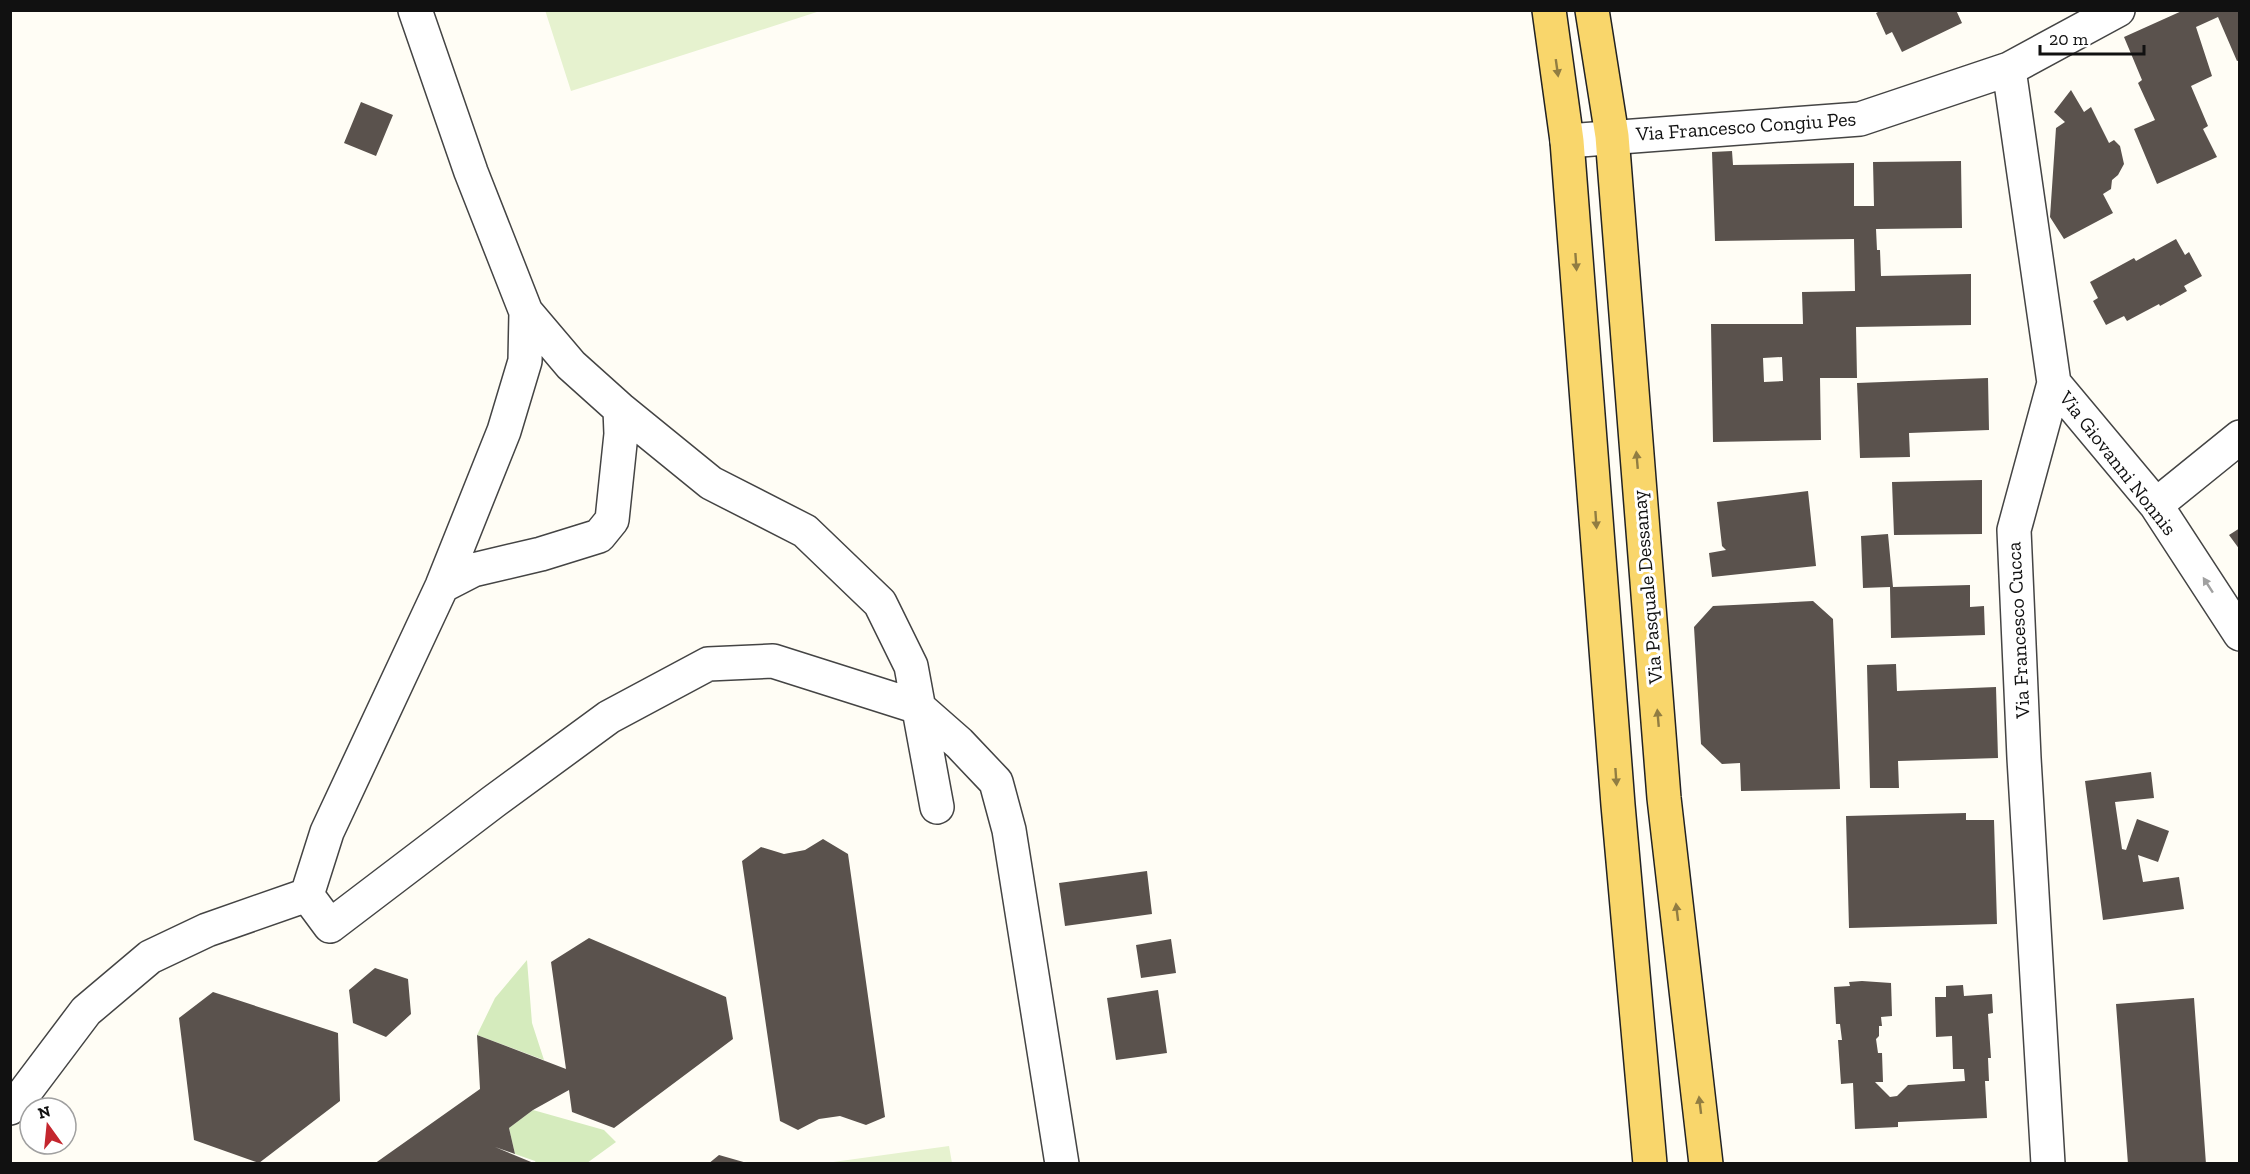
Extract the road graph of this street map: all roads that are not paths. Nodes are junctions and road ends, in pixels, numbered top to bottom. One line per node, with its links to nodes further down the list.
1 (415, 10): 8 (street)
2 (1549, 10): 7 (main road, one-way to 7)
3 (1592, 10): 6 (main road, Via Pasquale Dessanay)
4 (2118, 10): 5 (street, Via Francesco Congiu Pes)
5 (2008, 69): 6 (street, Via Francesco Congiu Pes); 9 (street, Via Francesco Cucca)
6 (1612, 136): 7 (street, Via Francesco Congiu Pes); 21 (main road, Via Pasquale Dessanay, one-way to 6)
7 (1567, 141): 20 (main road, one-way to 20)
8 (526, 312): 10 (street); 13 (street)
9 (2054, 383): 12 (street, Via Giovanni Nonnis); 22 (street, Via Francesco Cucca)
10 (620, 409): 13 (street); 15 (street)
11 (2240, 437): 12 (street)
12 (2156, 505): 14 (street, Via Giovanni Nonnis, one-way to 12)
13 (442, 586): 17 (street)
14 (2240, 634)
15 (918, 707): 16 (street); 17 (street); 19 (street)
16 (937, 807)
17 (307, 895): 18 (street)
18 (10, 1108)
19 (1062, 1164)
20 (1650, 1164)
21 (1706, 1164)
22 (2048, 1164)

